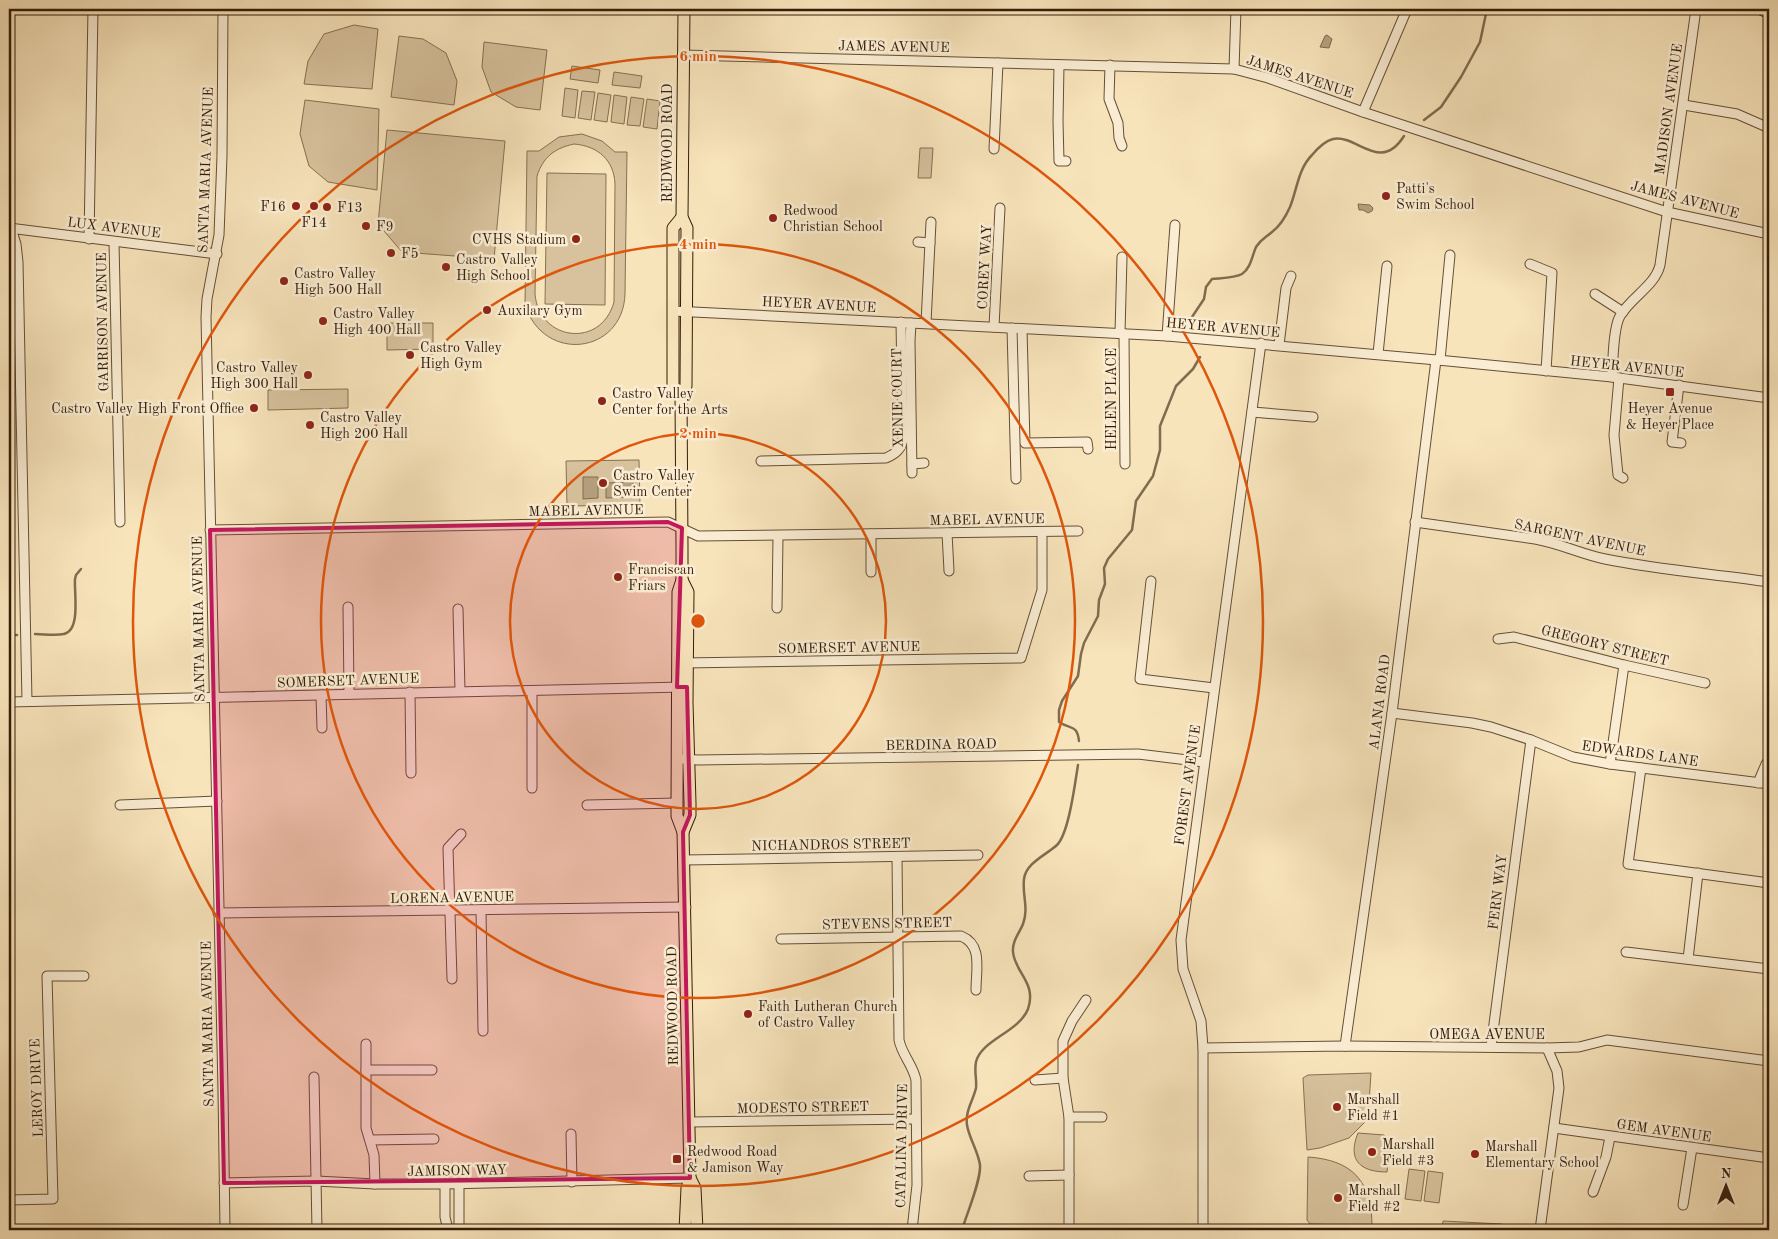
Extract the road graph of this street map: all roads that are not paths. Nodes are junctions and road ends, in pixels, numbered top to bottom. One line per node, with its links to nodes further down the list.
1 (93, 9): 27 (street, GARRISON AVENUE)
2 (223, 9): 32 (street, SANTA MARIA AVENUE)
3 (684, 9): 9 (main road, REDWOOD ROAD)
4 (1236, 9): 13 (street)
5 (1407, 9): 15 (street)
6 (1696, 9): 14 (street, MADISON AVENUE)
7 (1758, 9): 8 (street)
8 (1769, 14)
9 (683, 55): 10 (street, JAMES AVENUE); 22 (main road, REDWOOD ROAD)
10 (998, 63): 11 (street, JAMES AVENUE); 18 (street)
11 (1059, 65): 12 (street, JAMES AVENUE); 19 (street)
12 (1110, 65): 13 (street, JAMES AVENUE); 17 (street)
13 (1234, 69): 15 (street, JAMES AVENUE)
14 (1684, 105): 16 (street); 21 (street, MADISON AVENUE)
15 (1363, 112): 21 (street, JAMES AVENUE)
16 (1769, 128)
17 (1122, 146)
18 (994, 149)
19 (1066, 161)
20 (1000, 208): 45 (street, COREY WAY)
21 (1667, 212): 26 (street, JAMES AVENUE); 41 (street, MADISON AVENUE)
22 (682, 217): 39 (main road, REDWOOD ROAD); 40 (main road, REDWOOD ROAD)
23 (931, 222): 31 (street)
24 (1175, 225): 49 (street)
25 (9, 226): 27 (street, LUX AVENUE); 98 (street)
26 (1769, 234)
27 (90, 238): 29 (street, LUX AVENUE)
28 (941, 241): 31 (street)
29 (114, 242): 32 (street, LUX AVENUE); 70 (street, GARRISON AVENUE)
30 (918, 242): 31 (street)
31 (930, 242): 44 (street)
32 (217, 254): 73 (street, SANTA MARIA AVENUE)
33 (1450, 255): 53 (street, ALANA ROAD)
34 (1122, 258): 48 (street, HELEN PLACE)
35 (1530, 264): 54 (street)
36 (1387, 266): 52 (street)
37 (1290, 276): 51 (street)
38 (1595, 294): 41 (street)
39 (673, 311): 40 (street, HEYER AVENUE); 57 (main road, REDWOOD ROAD)
40 (686, 311): 42 (street, HEYER AVENUE); 57 (main road, REDWOOD ROAD)
41 (1623, 312): 55 (street, MADISON AVENUE)
42 (901, 322): 43 (street, HEYER AVENUE); 63 (street)
43 (912, 323): 44 (street, HEYER AVENUE); 65 (street, XENIE COURT)
44 (926, 324): 45 (street, HEYER AVENUE)
45 (994, 327): 46 (street, HEYER AVENUE)
46 (1012, 328): 47 (street, HEYER AVENUE); 69 (street)
47 (1022, 329): 48 (street, HEYER AVENUE); 62 (street)
48 (1122, 333): 49 (street, HEYER AVENUE); 66 (street, HELEN PLACE)
49 (1167, 336): 50 (street, HEYER AVENUE)
50 (1261, 343): 51 (street, HEYER AVENUE); 59 (street, FOREST AVENUE)
51 (1279, 345): 52 (street, HEYER AVENUE)
52 (1378, 354): 53 (street, HEYER AVENUE)
53 (1438, 360): 54 (street, HEYER AVENUE); 71 (street, ALANA ROAD)
54 (1546, 371): 55 (street, HEYER AVENUE)
55 (1615, 378): 56 (street, HEYER AVENUE); 68 (street, MADISON AVENUE)
56 (1679, 385): 58 (street, HEYER AVENUE); 61 (street)
57 (680, 394): 72 (main road, REDWOOD ROAD)
58 (1769, 398)
59 (1252, 412): 60 (street); 91 (street, FOREST AVENUE)
60 (1313, 418)
61 (1681, 443)
62 (1088, 449)
63 (761, 461)
64 (924, 463): 65 (street)
65 (912, 464): 67 (street, XENIE COURT)
66 (1125, 464)
67 (912, 473)
68 (1623, 478)
69 (1016, 479)
70 (120, 522)
71 (1415, 522): 82 (street, SARGENT AVENUE); 100 (street, ALANA ROAD)
72 (682, 528): 73 (street, MABEL AVENUE); 78 (street, MABEL AVENUE); 87 (main road, REDWOOD ROAD)
73 (210, 530): 97 (street, SANTA MARIA AVENUE)
74 (1078, 530): 75 (street, MABEL AVENUE)
75 (1042, 532): 76 (street, MABEL AVENUE); 87 (street, SOMERSET AVENUE)
76 (948, 533): 77 (street, MABEL AVENUE); 79 (street)
77 (871, 534): 78 (street, MABEL AVENUE); 80 (street)
78 (778, 536): 84 (street)
79 (948, 570)
80 (871, 572)
81 (1151, 581): 91 (street)
82 (1769, 582)
83 (348, 607): 95 (street)
84 (777, 608)
85 (458, 609): 92 (street)
86 (1498, 639): 88 (street, GREGORY STREET)
87 (683, 663): 90 (main road, REDWOOD ROAD)
88 (1624, 664): 89 (street, GREGORY STREET); 106 (street)
89 (1704, 683)
90 (682, 687): 93 (street, SOMERSET AVENUE); 103 (main road, REDWOOD ROAD)
91 (1214, 688): 105 (street, FOREST AVENUE)
92 (460, 691): 93 (street, SOMERSET AVENUE); 94 (street, SOMERSET AVENUE)
93 (532, 691): 111 (street)
94 (410, 692): 95 (street, SOMERSET AVENUE); 108 (street)
95 (349, 694): 96 (street, SOMERSET AVENUE)
96 (321, 695): 97 (street, SOMERSET AVENUE); 101 (street)
97 (214, 697): 98 (street, SOMERSET AVENUE); 112 (street, SANTA MARIA AVENUE)
98 (27, 701): 99 (street, SOMERSET AVENUE)
99 (9, 702)
100 (1392, 713): 102 (street, EDWARDS LANE); 138 (street, ALANA ROAD)
101 (322, 728)
102 (1531, 740): 106 (street, EDWARDS LANE); 139 (street, FERN WAY)
103 (683, 759): 105 (street, BERDINA ROAD); 113 (main road, REDWOOD ROAD); 116 (main road, REDWOOD ROAD)
104 (1769, 760): 109 (street)
105 (1204, 762): 140 (street, FOREST AVENUE)
106 (1610, 764): 107 (street, EDWARDS LANE)
107 (1641, 768): 109 (street, EDWARDS LANE); 121 (street)
108 (412, 773)
109 (1758, 783): 110 (street, EDWARDS LANE)
110 (1769, 784)
111 (532, 788)
112 (217, 801): 114 (street); 126 (street, SANTA MARIA AVENUE)
113 (677, 803): 115 (street); 116 (main road, REDWOOD ROAD)
114 (120, 805)
115 (588, 806)
116 (683, 832): 120 (main road, REDWOOD ROAD)
117 (461, 834): 124 (street)
118 (978, 855): 119 (street, NICHANDROS STREET)
119 (897, 857): 120 (street, NICHANDROS STREET); 127 (street, CATALINA DRIVE)
120 (684, 860): 123 (main road, REDWOOD ROAD)
121 (1698, 874): 122 (street); 130 (street)
122 (1769, 883)
123 (686, 906): 125 (street, LORENA AVENUE); 151 (main road, REDWOOD ROAD)
124 (450, 910): 125 (street, LORENA AVENUE); 126 (street, LORENA AVENUE); 133 (street)
125 (481, 910): 136 (street)
126 (218, 913): 164 (street, SANTA MARIA AVENUE)
127 (897, 937): 128 (street, STEVENS STREET); 134 (street, STEVENS STREET); 150 (street, CATALINA DRIVE)
128 (781, 939)
129 (1626, 952): 130 (street)
130 (1688, 959): 131 (street)
131 (1769, 970)
132 (84, 976): 169 (street, LEROY DRIVE)
133 (452, 979)
134 (976, 990)
135 (1086, 1000): 146 (street)
136 (483, 1031)
137 (366, 1044): 143 (street)
138 (1345, 1046): 139 (street, OMEGA AVENUE); 140 (street, OMEGA AVENUE)
139 (1491, 1047): 141 (street, OMEGA AVENUE)
140 (1203, 1048): 179 (street, FOREST AVENUE)
141 (1547, 1048): 142 (street, OMEGA AVENUE); 152 (street)
142 (1769, 1061)
143 (366, 1070): 144 (street); 156 (street)
144 (432, 1070)
145 (314, 1077): 162 (street)
146 (1063, 1078): 147 (street); 148 (street)
147 (1035, 1080)
148 (1069, 1117): 149 (street); 159 (street)
149 (1102, 1117)
150 (916, 1120): 151 (street, MODESTO STREET); 177 (street, CATALINA DRIVE)
151 (690, 1122): 161 (main road, REDWOOD ROAD)
152 (1554, 1128): 154 (street, GEM AVENUE); 180 (street)
153 (572, 1134): 163 (street)
154 (1610, 1137): 157 (street, GEM AVENUE); 168 (street)
155 (434, 1139): 156 (street)
156 (370, 1140): 165 (street)
157 (1692, 1148): 158 (street, GEM AVENUE); 170 (street)
158 (1769, 1158)
159 (1069, 1175): 160 (street); 178 (street)
160 (1029, 1176)
161 (690, 1178): 163 (street, JAMISON WAY); 175 (main road, REDWOOD ROAD); 176 (main road, REDWOOD ROAD)
162 (316, 1181): 164 (street, JAMISON WAY); 165 (street, JAMISON WAY); 172 (street)
163 (572, 1182): 167 (street, JAMISON WAY)
164 (224, 1183): 171 (street, SANTA MARIA AVENUE)
165 (375, 1184): 166 (street, JAMISON WAY)
166 (445, 1184): 167 (street, JAMISON WAY); 173 (street)
167 (459, 1184): 174 (street)
168 (1593, 1192)
169 (9, 1200)
170 (1683, 1205)
171 (225, 1230)
172 (317, 1230)
173 (448, 1230)
174 (459, 1230)
175 (685, 1230)
176 (697, 1230)
177 (912, 1230)
178 (1069, 1230)
179 (1203, 1230)
180 (1540, 1230)

